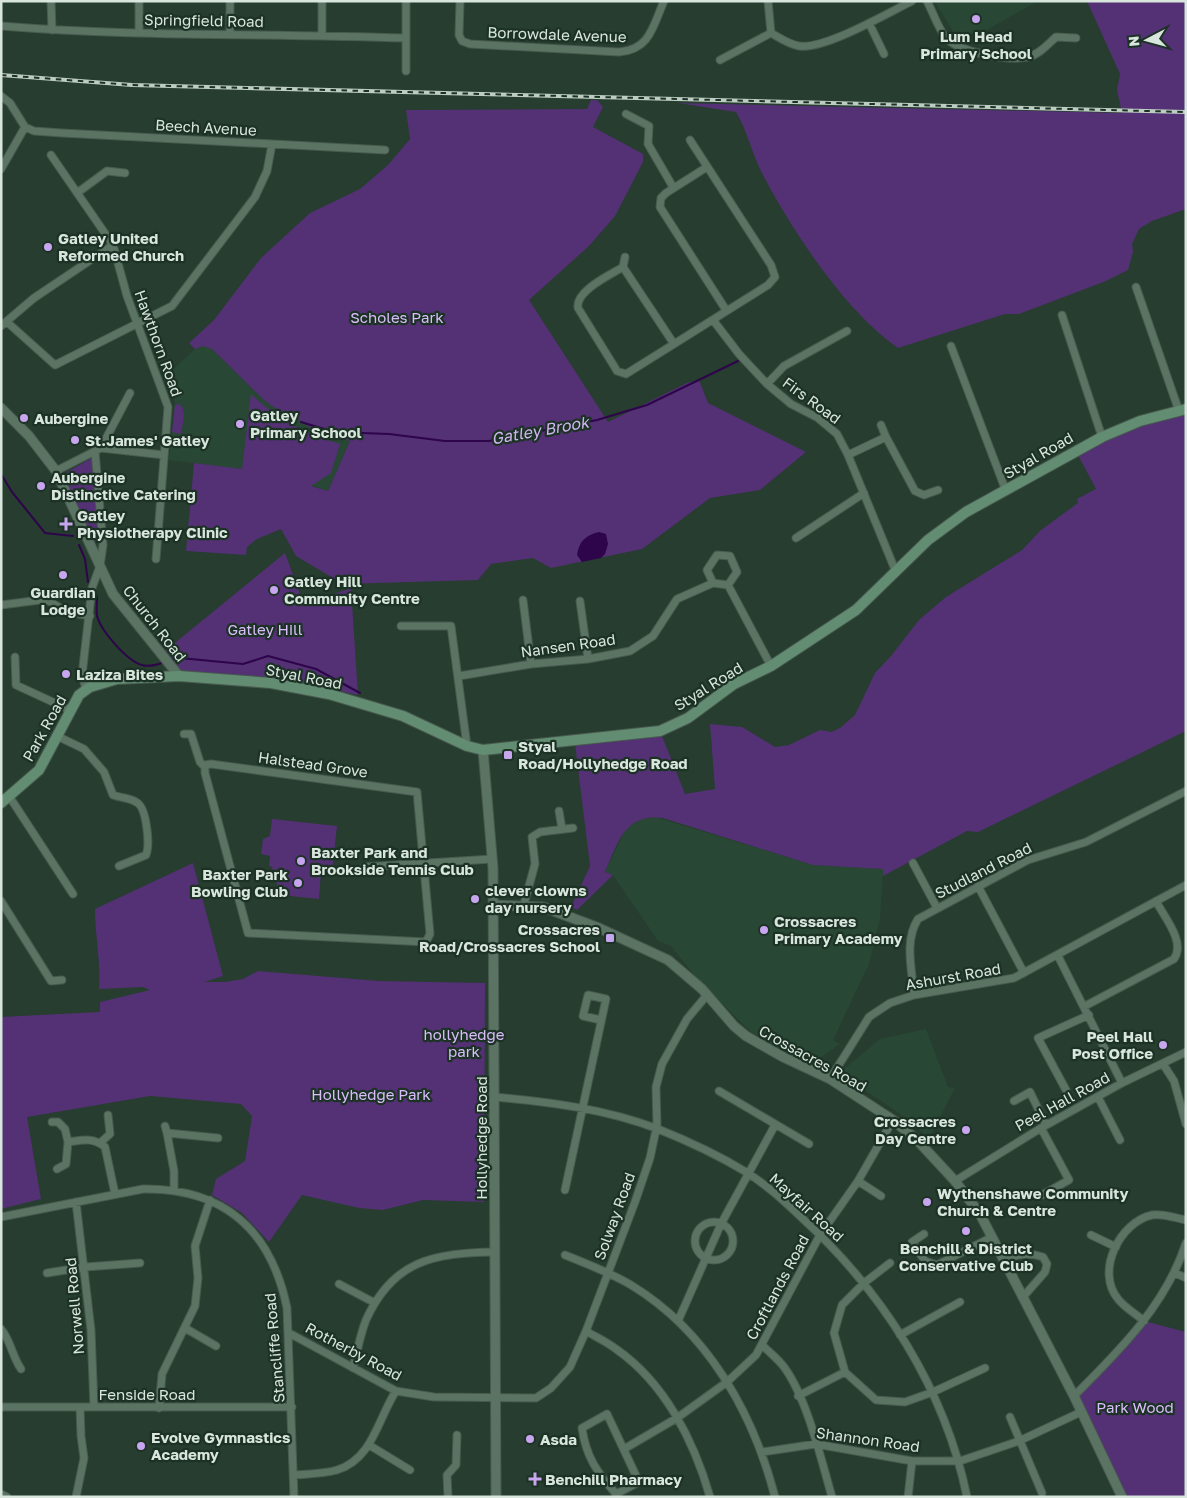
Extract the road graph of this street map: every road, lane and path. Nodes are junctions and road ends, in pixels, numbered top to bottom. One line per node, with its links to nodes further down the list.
1 (51, 1): 13 (street)
2 (139, 1): 14 (street)
3 (230, 1): 16 (street)
4 (322, 1): 17 (street)
5 (406, 1): 18 (street)
6 (460, 1): 7 (street, Borrowdale Avenue)
7 (664, 1)
8 (768, 1): 15 (street)
9 (912, 1): 11 (street)
10 (928, 1): 19 (street)
11 (869, 23): 15 (street); 20 (street)
12 (1, 26): 13 (street, Springfield Road)
13 (52, 30): 14 (street, Springfield Road)
14 (139, 33): 16 (street, Springfield Road)
15 (770, 33): 21 (street)
16 (230, 34): 17 (street, Springfield Road)
17 (322, 35): 18 (street, Springfield Road)
18 (406, 38): 22 (street)
19 (1076, 38)
20 (884, 54)
21 (720, 60)
22 (406, 70)
23 (1, 96): 25 (street)
24 (626, 114): 33 (street)
25 (25, 127): 27 (street, Beech Avenue); 31 (street)
26 (690, 140): 30 (street)
27 (272, 144): 28 (street, Beech Avenue); 43 (street)
28 (386, 150)
29 (51, 155): 34 (street, Hawthorn Road)
30 (707, 167): 33 (street); 39 (street)
31 (1, 169)
32 (125, 173): 34 (street)
33 (673, 187): 39 (street)
34 (77, 193): 35 (street, Hawthorn Road)
35 (113, 245): 42 (street); 43 (street, Hawthorn Road)
36 (624, 257): 37 (street)
37 (623, 267): 45 (street); 45 (street)
38 (1136, 288): 50 (street)
39 (726, 310): 41 (street)
40 (1062, 315): 53 (street)
41 (713, 320): 45 (street); 47 (street, Firs Road)
42 (4, 324): 43 (street)
43 (138, 324): 56 (street, Hawthorn Road)
44 (847, 331): 47 (street)
45 (674, 344)
46 (951, 346): 59 (street)
47 (767, 384): 55 (street, Firs Road)
48 (130, 392): 54 (street)
49 (1, 408): 57 (street, Church Road)
50 (1182, 410): 53 (main road, Styal Road)
51 (881, 425): 52 (street)
52 (886, 437): 55 (street); 58 (street)
53 (1102, 437): 59 (main road, Styal Road)
54 (98, 449): 56 (street); 57 (street); 63 (street)
55 (848, 455): 60 (street, Firs Road)
56 (164, 456): 62 (street, Hawthorn Road)
57 (56, 471): 63 (street, Church Road)
58 (938, 490)
59 (1006, 490): 64 (main road, Styal Road)
60 (864, 493): 61 (street); 64 (street, Firs Road)
61 (796, 538)
62 (156, 560)
63 (100, 566): 70 (street); 76 (street, Church Road)
64 (896, 572): 75 (main road, Styal Road)
65 (713, 583): 66 (street); 66 (street); 73 (street, Nansen Road)
66 (728, 585): 75 (street)
67 (523, 600): 74 (street)
68 (580, 601): 73 (street)
69 (1, 605): 70 (street)
70 (90, 616): 78 (street)
71 (401, 626): 77 (street)
72 (15, 657): 79 (street)
73 (588, 659): 74 (street, Nansen Road)
74 (531, 664): 77 (street, Nansen Road)
75 (771, 666): 83 (main road, Styal Road)
76 (180, 676): 78 (main road, Park Road); 82 (main road, Styal Road)
77 (459, 676): 82 (street)
78 (86, 689): 79 (main road, Park Road)
79 (70, 710): 81 (main road, Park Road)
80 (184, 734): 84 (street)
81 (59, 737): 86 (main road, Park Road); 93 (street)
82 (467, 746): 83 (main road, Styal Road)
83 (483, 750): 90 (street, Hollyhedge Road)
84 (205, 766): 92 (street, Halstead Grove); 92 (street)
85 (1186, 791): 96 (street, Studland Road)
86 (5, 799): 97 (street)
87 (559, 811): 89 (street)
88 (573, 828): 89 (street)
89 (562, 829): 101 (street)
90 (492, 860): 92 (street); 100 (street, Hollyhedge Road)
91 (913, 863): 102 (street)
92 (424, 864): 94 (street)
93 (119, 866)
94 (364, 867)
95 (1186, 885): 99 (street, Ashurst Road)
96 (978, 886): 102 (street, Studland Road); 104 (street)
97 (73, 894)
98 (1, 901): 105 (street)
99 (1156, 901): 103 (street, Ashurst Road); 108 (street)
100 (493, 904): 101 (street, Crossacres Road); 117 (street, Hollyhedge Road)
101 (524, 904): 107 (street, Crossacres Road)
102 (937, 908): 106 (street, Studland Road)
103 (1058, 956): 104 (street, Ashurst Road); 108 (street)
104 (1024, 973): 106 (street, Ashurst Road)
105 (62, 980)
106 (914, 994): 113 (street, Ashurst Road)
107 (706, 996): 113 (street, Crossacres Road); 127 (street, Solway Road)
108 (1084, 1006): 109 (street)
109 (1089, 1015): 114 (street); 115 (street)
110 (601, 1020): 120 (street)
111 (1186, 1052): 112 (street, Peel Hall Road)
112 (1163, 1064): 114 (street, Peel Hall Road); 124 (street)
113 (830, 1079): 122 (street, Crossacres Road)
114 (1122, 1083): 118 (street, Peel Hall Road)
115 (1066, 1090)
116 (719, 1091): 125 (street)
117 (495, 1097): 120 (street, Mayfair Road); 153 (street, Hollyhedge Road)
118 (1098, 1097): 126 (street, Peel Hall Road); 129 (street)
119 (1014, 1101): 126 (street)
120 (584, 1108): 127 (street, Mayfair Road); 138 (street)
121 (108, 1115): 131 (street)
122 (893, 1120): 135 (street, Croftlands Road); 136 (street, Crossacres Road)
123 (52, 1122): 130 (street)
124 (1186, 1124)
125 (775, 1125): 132 (street); 134 (street)
126 (1044, 1126): 136 (street, Peel Hall Road); 140 (street)
127 (656, 1128): 134 (street, Mayfair Road); 161 (street, Solway Road)
128 (218, 1138): 137 (street)
129 (1120, 1140)
130 (68, 1142): 131 (street); 133 (street)
131 (100, 1143): 139 (street)
132 (808, 1144)
133 (57, 1169)
134 (748, 1173): 146 (street); 148 (street, Mayfair Road)
135 (858, 1181): 141 (street); 148 (street, Croftlands Road)
136 (956, 1181): 150 (street, Crossacres Road)
137 (174, 1190): 139 (street, Stancliffe Road); 142 (street, Stancliffe Road)
138 (565, 1190)
139 (115, 1194): 143 (street, Stancliffe Road)
140 (1042, 1195)
141 (881, 1196)
142 (210, 1200): 172 (street); 174 (street, Stancliffe Road)
143 (76, 1202): 144 (street, Stancliffe Road); 159 (street, Norwell Road)
144 (1, 1217)
145 (1186, 1220): 152 (street)
146 (721, 1224): 155 (street); 155 (street); 155 (street)
147 (924, 1234): 150 (street)
148 (820, 1235): 164 (street, Mayfair Road); 176 (street, Croftlands Road)
149 (1091, 1235): 152 (street)
150 (992, 1237): 156 (street, Crossacres Road)
151 (1186, 1243): 162 (street)
152 (1116, 1247): 170 (street)
153 (495, 1252): 168 (street); 187 (street, Hollyhedge Road)
154 (565, 1255): 161 (street)
155 (706, 1258): 169 (street)
156 (1004, 1260): 166 (street, Crossacres Road); 166 (street)
157 (140, 1263): 159 (street)
158 (890, 1263): 164 (street)
159 (86, 1267): 160 (street); 190 (street, Norwell Road)
160 (47, 1273)
161 (608, 1273): 169 (street); 173 (street, Solway Road)
162 (1175, 1273): 163 (street); 170 (street)
163 (1186, 1278)
164 (864, 1282): 175 (street, Mayfair Road); 181 (street)
165 (339, 1284): 168 (street)
166 (1023, 1297): 186 (street, Crossacres Road)
167 (960, 1302): 175 (street)
168 (375, 1303): 178 (street)
169 (678, 1321): 182 (street)
170 (1144, 1321): 186 (street)
171 (1, 1328): 180 (street)
172 (185, 1328): 177 (street); 192 (street)
173 (586, 1331): 187 (street, Solway Road); 195 (street)
174 (289, 1333): 178 (street, Rotherby Road); 191 (street, Stancliffe Road)
175 (900, 1335): 184 (street, Mayfair Road)
176 (762, 1345): 182 (street, Croftlands Road); 185 (street)
177 (216, 1346)
178 (353, 1368): 183 (street, Rotherby Road)
179 (985, 1368): 184 (street)
180 (21, 1369)
181 (846, 1372): 184 (street); 185 (street)
182 (727, 1382): 195 (street, Croftlands Road); 201 (street)
183 (396, 1390): 187 (street, Rotherby Road); 199 (street)
184 (933, 1392): 203 (street, Mayfair Road)
185 (798, 1396): 198 (street)
186 (1074, 1396): 193 (street, Crossacres Road)
187 (496, 1399): 212 (street, Hollyhedge Road)
188 (1, 1407): 189 (street, Fenside Road)
189 (80, 1407): 190 (street, Fenside Road); 209 (street)
190 (94, 1407): 192 (street, Fenside Road)
191 (292, 1407): 192 (street, Fenside Road); 205 (street, Stancliffe Road)
192 (159, 1408)
193 (1081, 1412): 197 (street, Shannon Road); 218 (street, Crossacres Road)
194 (1010, 1417): 197 (street)
195 (677, 1418): 200 (street, Croftlands Road); 213 (street)
196 (456, 1435): 211 (street)
197 (1019, 1441): 203 (street, Shannon Road); 206 (street)
198 (816, 1444): 201 (street, Shannon Road); 202 (street, Shannon Road); 215 (street)
199 (369, 1445): 204 (street); 205 (street)
200 (624, 1449): 200 (street)
201 (762, 1452): 214 (street)
202 (912, 1461): 203 (street, Shannon Road); 216 (street)
203 (960, 1461): 217 (street, Mayfair Road)
204 (410, 1470)
205 (294, 1475): 210 (street, Stancliffe Road)
206 (1042, 1493)
207 (1, 1494): 208 (street)
208 (7, 1497)
209 (76, 1497)
210 (294, 1497)
211 (448, 1497)
212 (496, 1497)
213 (710, 1497)
214 (775, 1497)
215 (832, 1497)
216 (908, 1497)
217 (967, 1497)
218 (1122, 1497)

